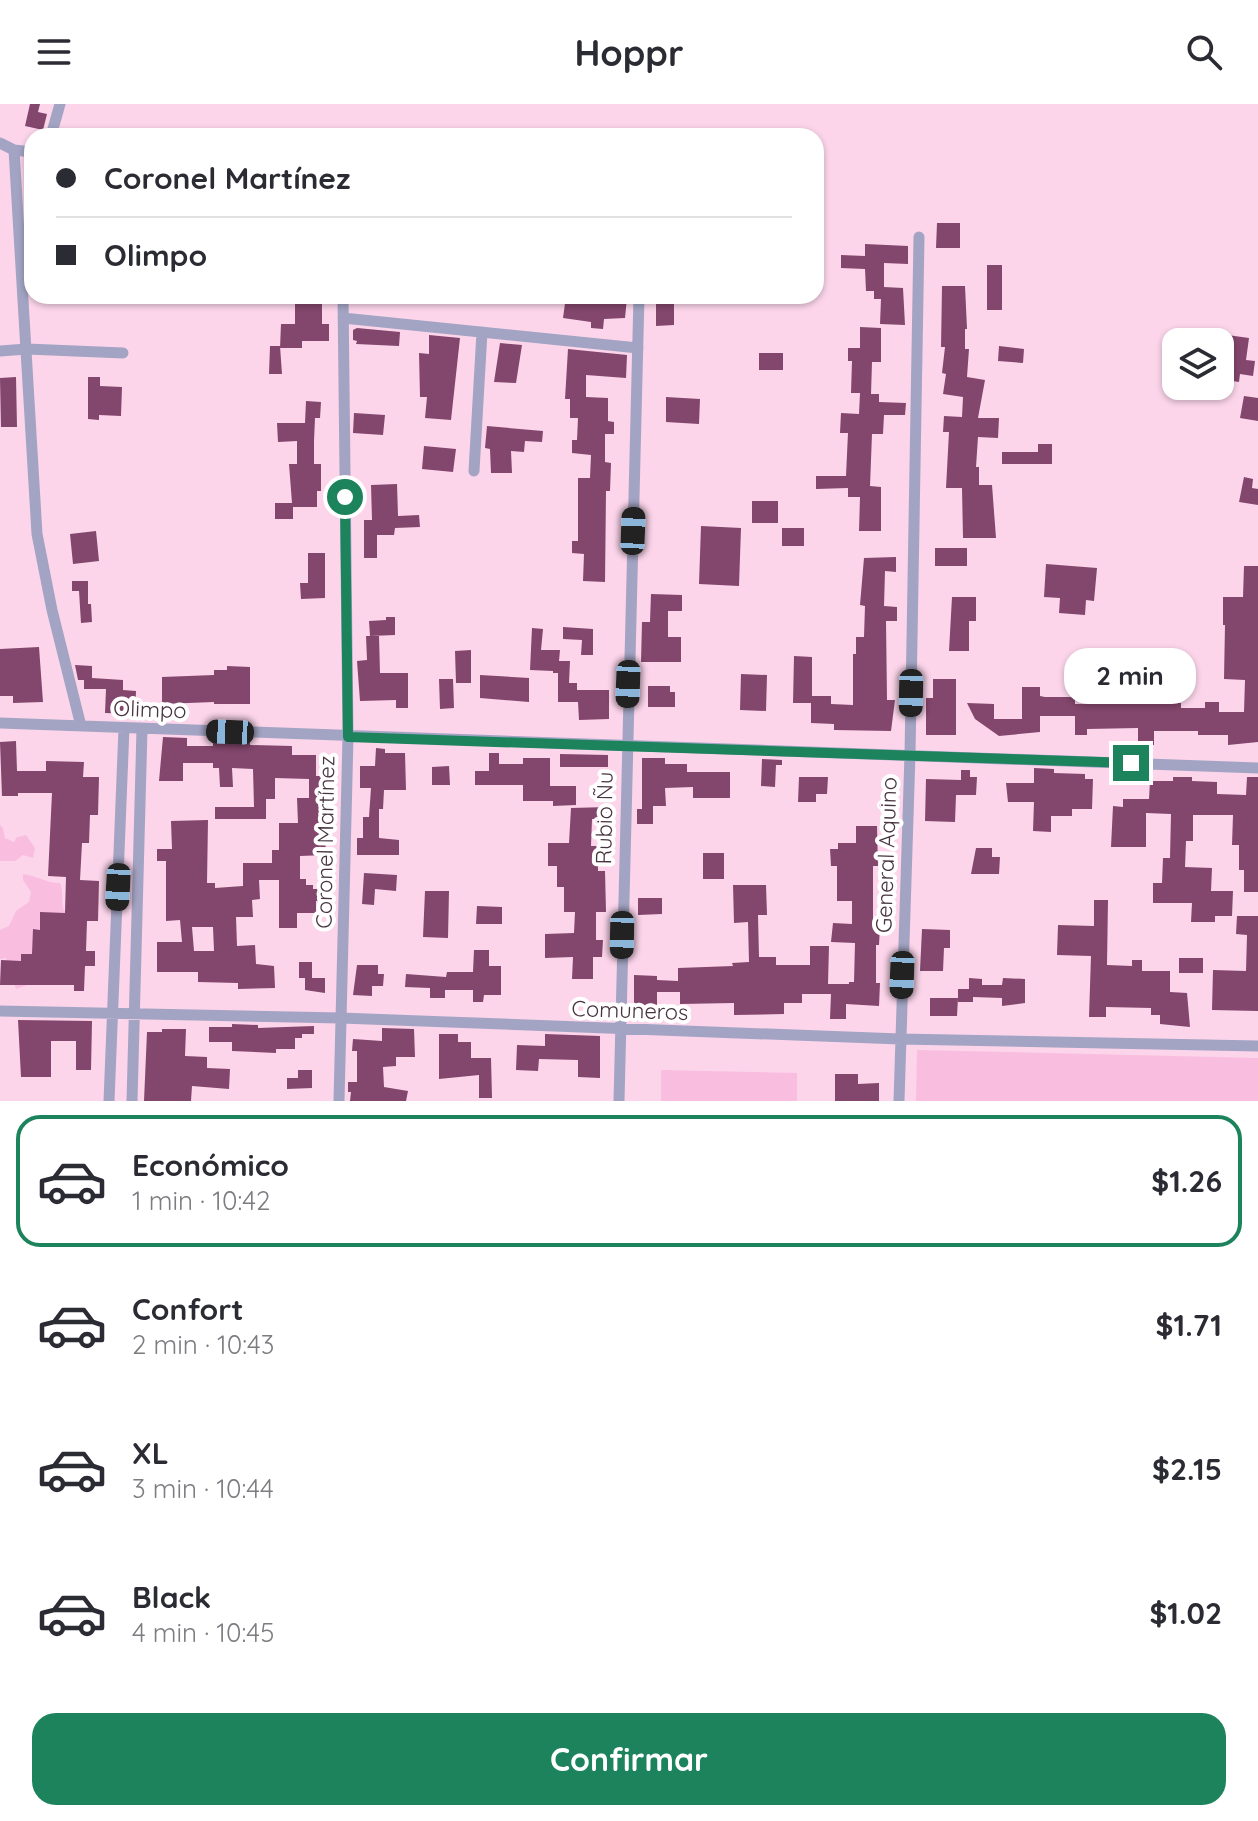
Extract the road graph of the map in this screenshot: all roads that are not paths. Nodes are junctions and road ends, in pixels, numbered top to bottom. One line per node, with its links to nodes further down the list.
1 (60, 104): 2 (street)
2 (53, 128)
3 (0, 143): 4 (street)
4 (14, 150): 5 (street); 7 (street)
5 (24, 151)
6 (919, 237): 24 (street, General Aquino)
7 (24, 303)
8 (24, 304): 14 (street)
9 (343, 304): 11 (street, Coronel Martínez)
10 (639, 304): 13 (street, Rubio Ñu)
11 (343, 318): 12 (street); 22 (street, Coronel Martínez)
12 (482, 332): 13 (street); 17 (street)
13 (638, 348): 23 (street, Rubio Ñu)
14 (27, 349): 15 (street); 16 (street); 19 (street)
15 (0, 351)
16 (123, 353)
17 (474, 471)
18 (0, 723): 19 (street, Olimpo)
19 (81, 726): 20 (street, Olimpo)
20 (124, 728): 21 (street, Olimpo); 27 (street)
21 (142, 729): 22 (street, Olimpo); 28 (street)
22 (348, 737): 23 (street, Olimpo); 29 (street, Coronel Martínez)
23 (626, 745): 24 (street, Olimpo); 30 (street, Rubio Ñu)
24 (910, 754): 25 (street, Olimpo); 31 (street, General Aquino)
25 (1258, 768)
26 (0, 1011): 27 (street, Comuneros)
27 (113, 1015): 28 (street, Comuneros); 33 (street)
28 (135, 1015): 29 (street, Comuneros); 34 (street)
29 (341, 1018): 30 (street, Comuneros); 35 (street, Coronel Martínez)
30 (620, 1030): 31 (street, Comuneros); 36 (street, Rubio Ñu)
31 (900, 1039): 32 (street, Comuneros); 37 (street, General Aquino)
32 (1258, 1046)
33 (109, 1101)
34 (132, 1101)
35 (339, 1101)
36 (619, 1101)
37 (899, 1101)

